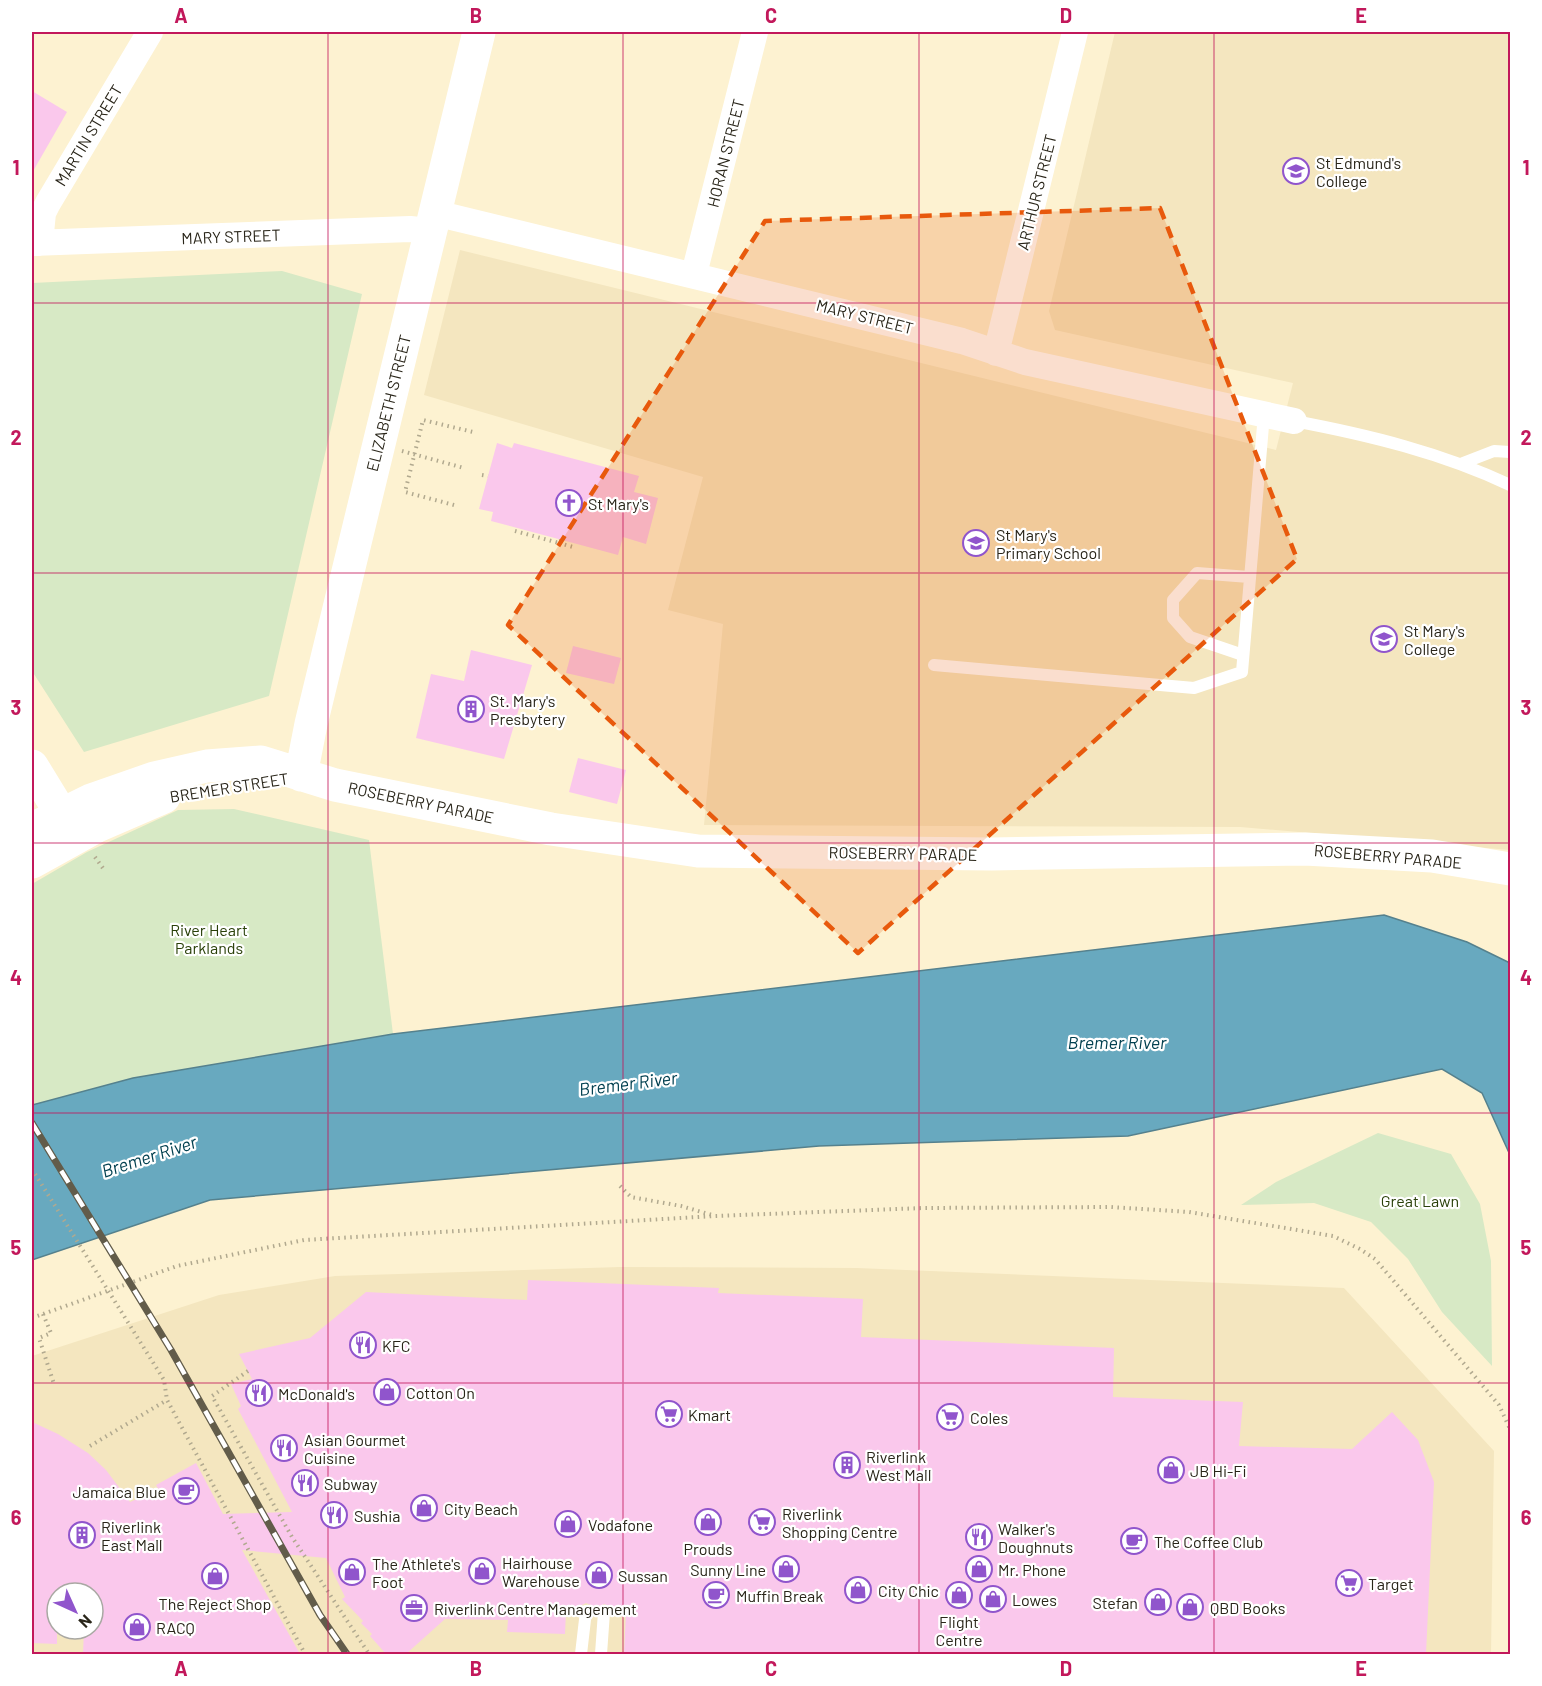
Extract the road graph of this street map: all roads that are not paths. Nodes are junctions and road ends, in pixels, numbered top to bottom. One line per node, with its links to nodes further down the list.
1 (150, 32): 6 (street, MARTIN STREET)
2 (479, 32): 5 (street, ELIZABETH STREET)
3 (755, 32): 7 (street, HORAN STREET)
4 (1075, 32): 8 (street, ARTHUR STREET)
5 (432, 222): 6 (street, MARY STREET); 7 (street, MARY STREET); 18 (street, ELIZABETH STREET)
6 (36, 243)
7 (694, 274): 8 (street, MARY STREET)
8 (996, 353): 9 (street, MARY STREET)
9 (1264, 414): 10 (street, MARY STREET); 14 (lane)
10 (1294, 421): 12 (lane)
11 (1509, 448): 12 (lane)
12 (1463, 463): 13 (lane)
13 (1510, 485)
14 (1249, 577): 15 (lane); 15 (lane)
15 (1243, 655): 16 (lane)
16 (934, 665)
17 (32, 766): 19 (street)
18 (301, 775): 19 (street, BREMER STREET); 20 (street, ROSEBERRY PARADE)
19 (47, 831)
20 (1510, 868)
21 (586, 1611): 23 (lane)
22 (604, 1612): 24 (lane)
23 (581, 1654)
24 (601, 1654)

